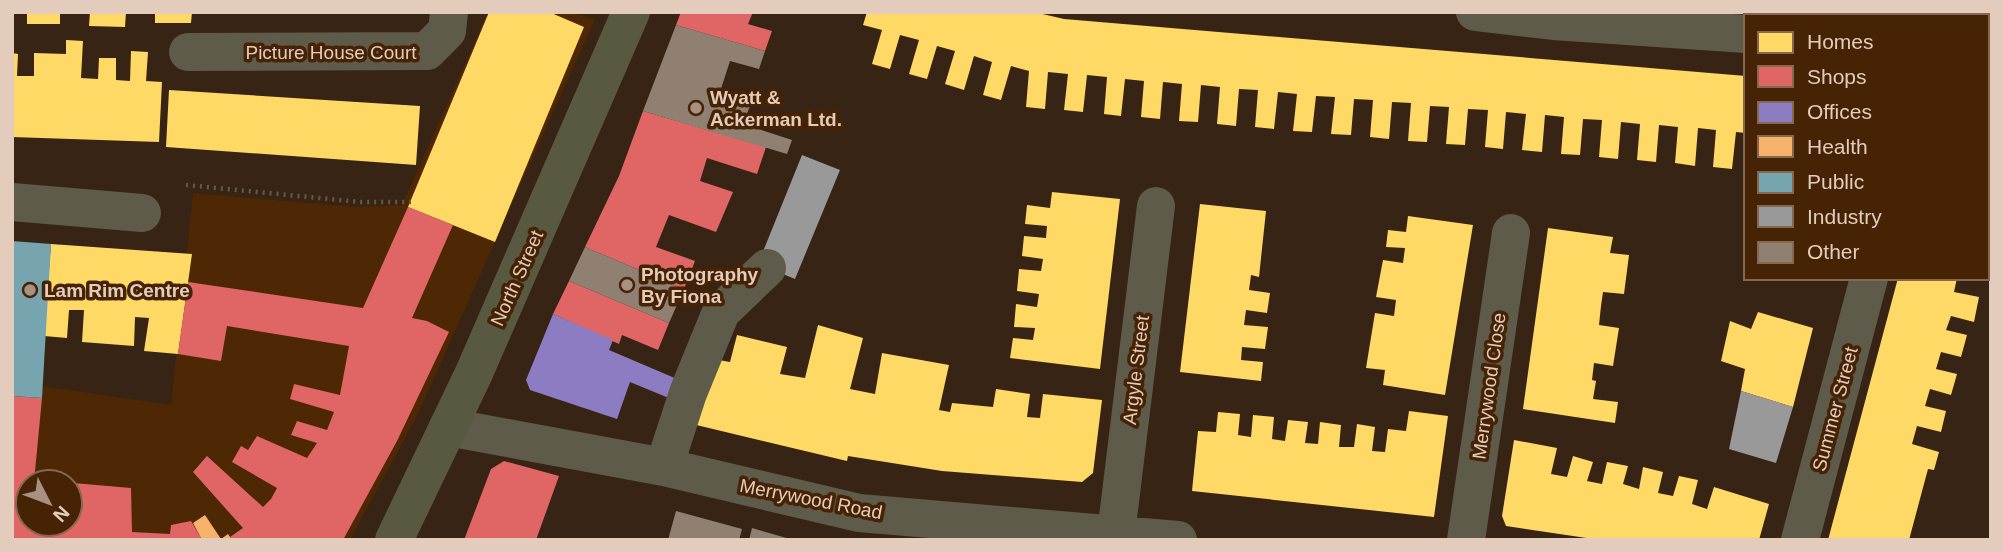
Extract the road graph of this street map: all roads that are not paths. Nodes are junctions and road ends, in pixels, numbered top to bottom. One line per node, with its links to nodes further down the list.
1 (449, 12): 5 (street, Picture House Court)
2 (631, 12): 12 (main road, North Street)
3 (1475, 12): 4 (street)
4 (1744, 34)
5 (188, 52)
6 (12, 202): 8 (street)
7 (1156, 206): 14 (street, Argyle Street)
8 (142, 213)
9 (1511, 233): 17 (street, Merrywood Close)
10 (767, 268): 13 (street)
11 (1868, 280): 18 (street, Summer Street)
12 (448, 428): 13 (street, Merrywood Road); 15 (main road, North Street)
13 (664, 467): 14 (street, Merrywood Road)
14 (1116, 534): 16 (street, Merrywood Road)
15 (394, 540)
16 (1178, 540)
17 (1466, 540)
18 (1800, 540)

